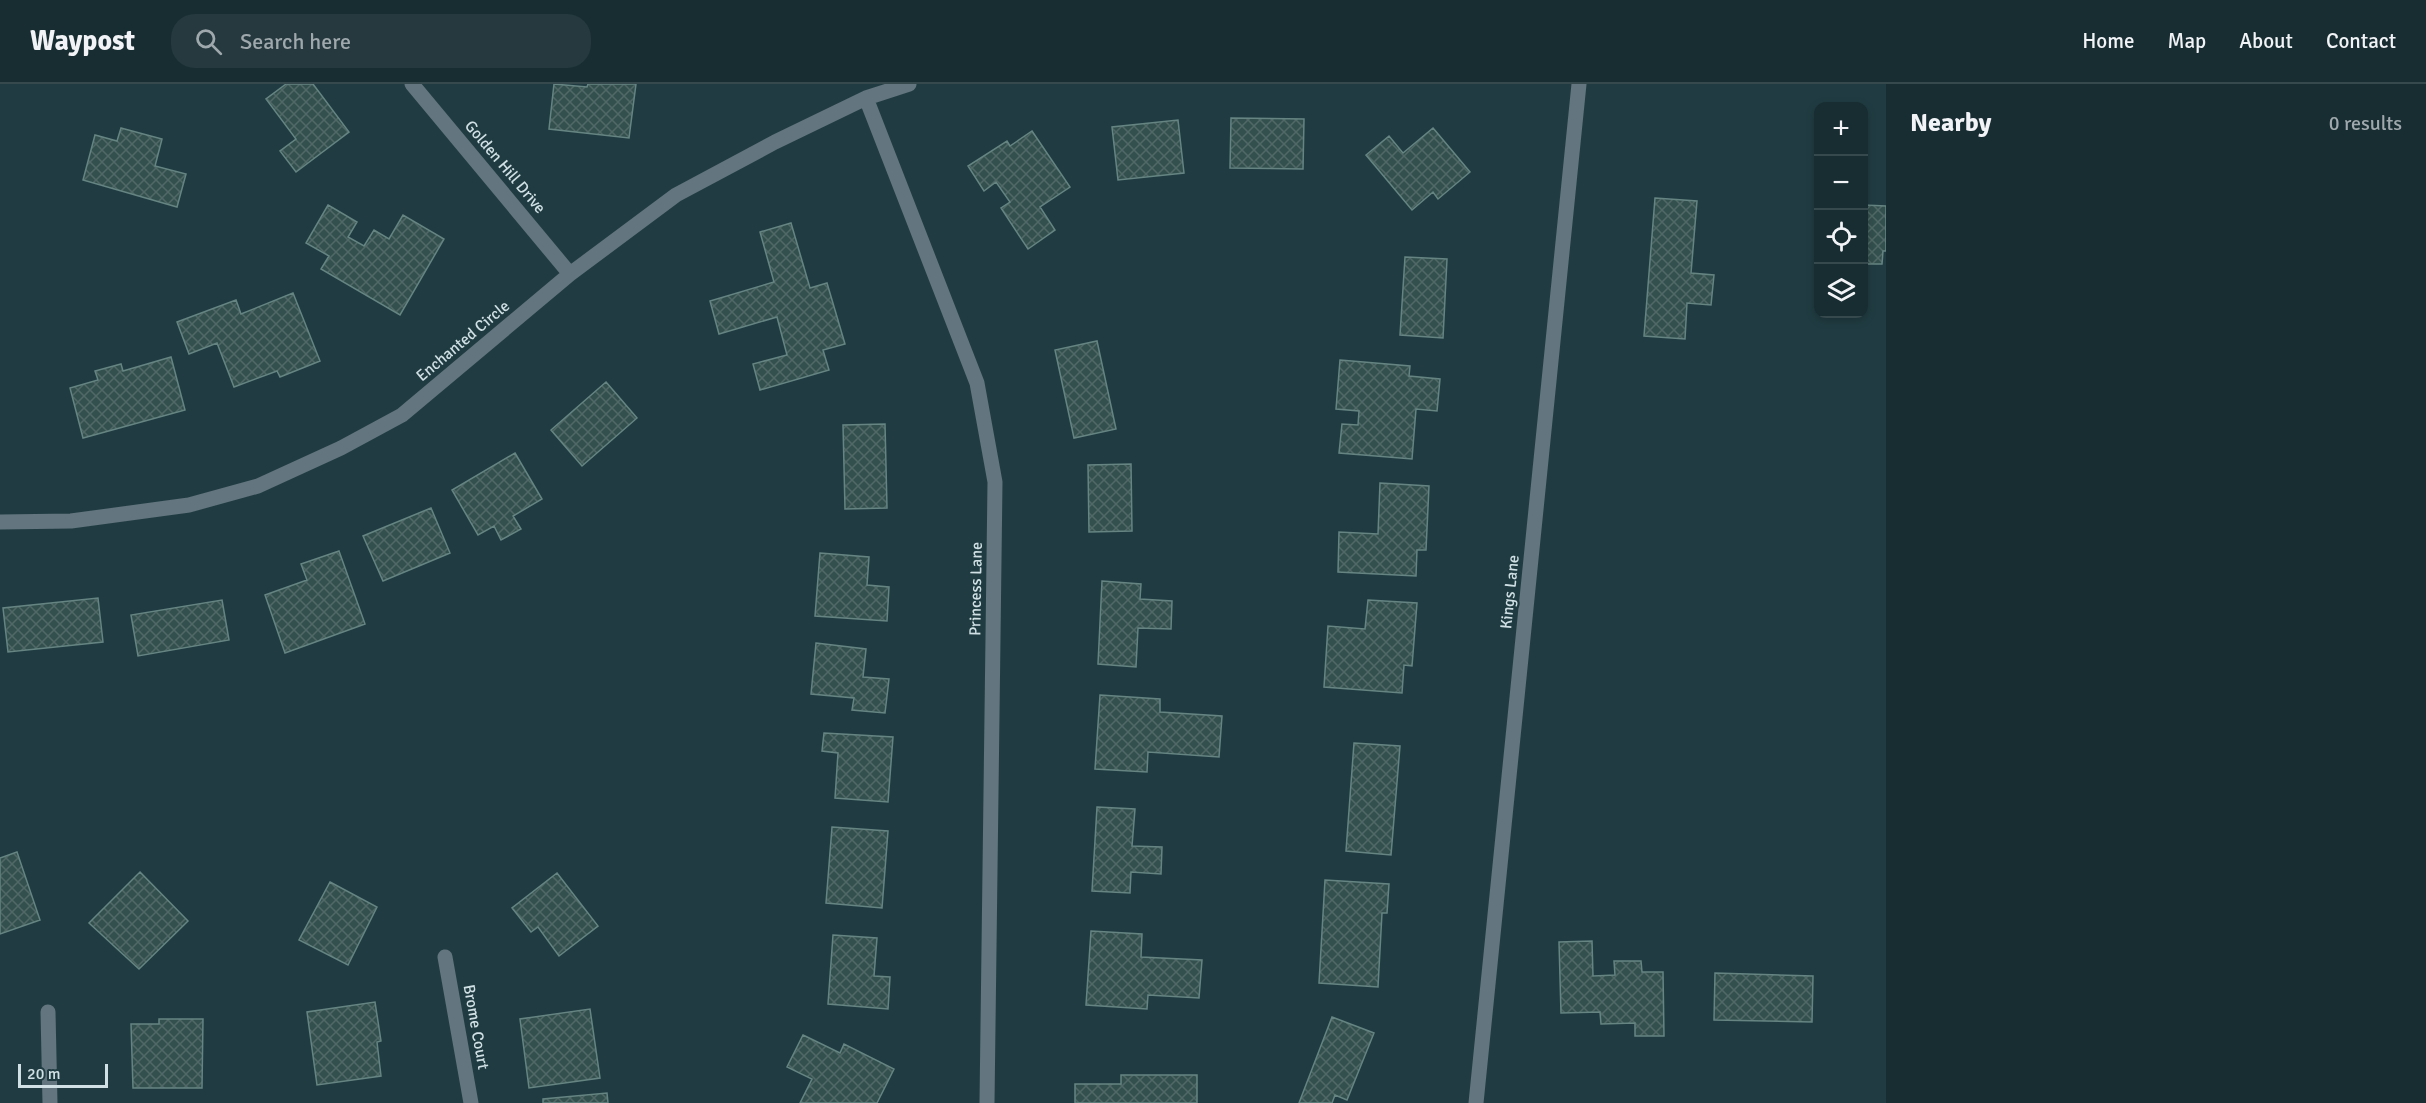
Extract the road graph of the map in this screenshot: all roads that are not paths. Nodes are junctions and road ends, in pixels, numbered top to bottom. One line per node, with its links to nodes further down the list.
1 (411, 84): 5 (street, Golden Hill Drive)
2 (909, 84): 4 (street, Enchanted Circle)
3 (1579, 84): 12 (street, Kings Lane)
4 (866, 98): 5 (street, Enchanted Circle); 11 (street, Princess Lane)
5 (570, 274): 6 (street, Enchanted Circle)
6 (0, 522)
7 (445, 957): 10 (street, Brome Court)
8 (48, 1012): 9 (street)
9 (50, 1103)
10 (471, 1103)
11 (987, 1103)
12 (1476, 1103)

